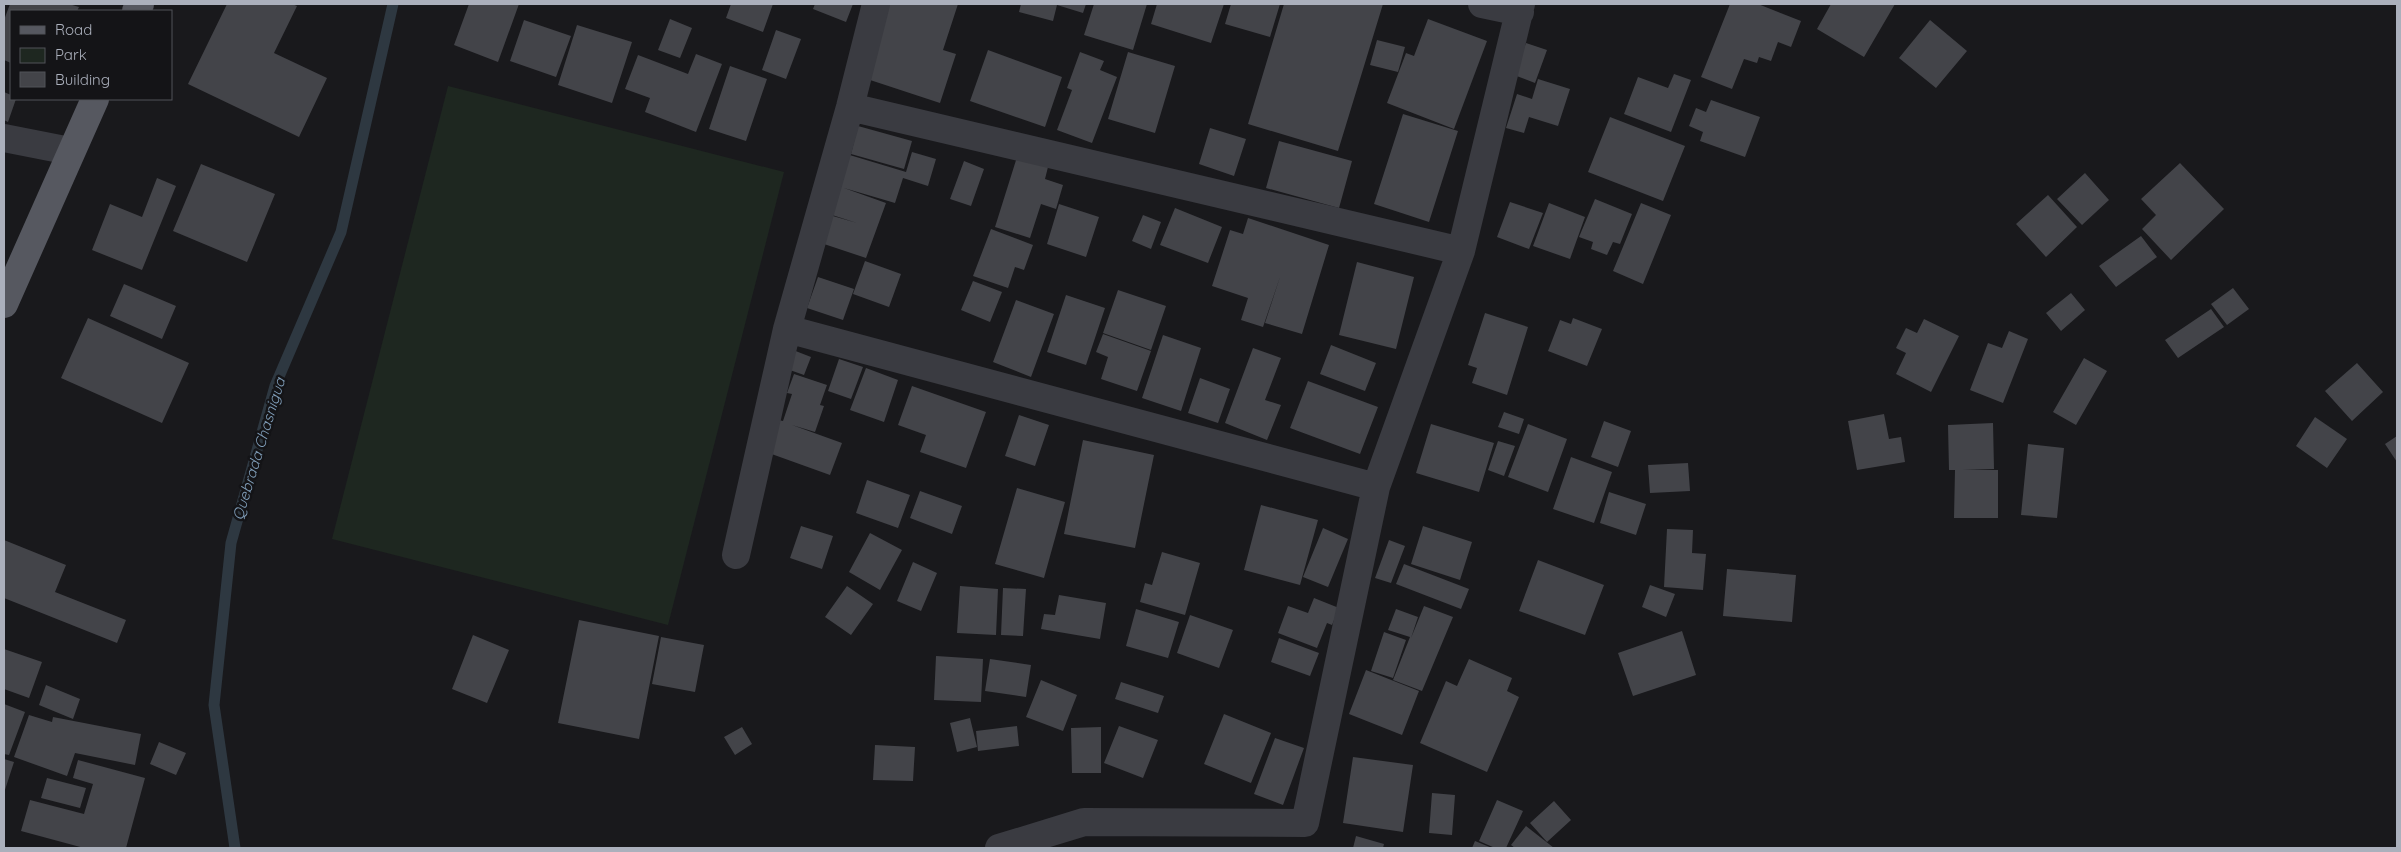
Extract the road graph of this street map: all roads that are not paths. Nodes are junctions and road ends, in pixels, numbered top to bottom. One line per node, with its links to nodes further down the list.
1 (876, 4): 5 (street)
2 (1482, 4): 3 (street)
3 (1521, 8): 8 (street)
4 (95, 100): 7 (main road)
5 (850, 107): 8 (street); 10 (street)
6 (4, 138): 7 (street)
7 (70, 151): 9 (main road)
8 (1461, 251): 11 (street)
9 (7, 290)
10 (787, 329): 11 (street); 12 (street)
11 (1376, 487): 13 (street)
12 (736, 555)
13 (999, 848)

